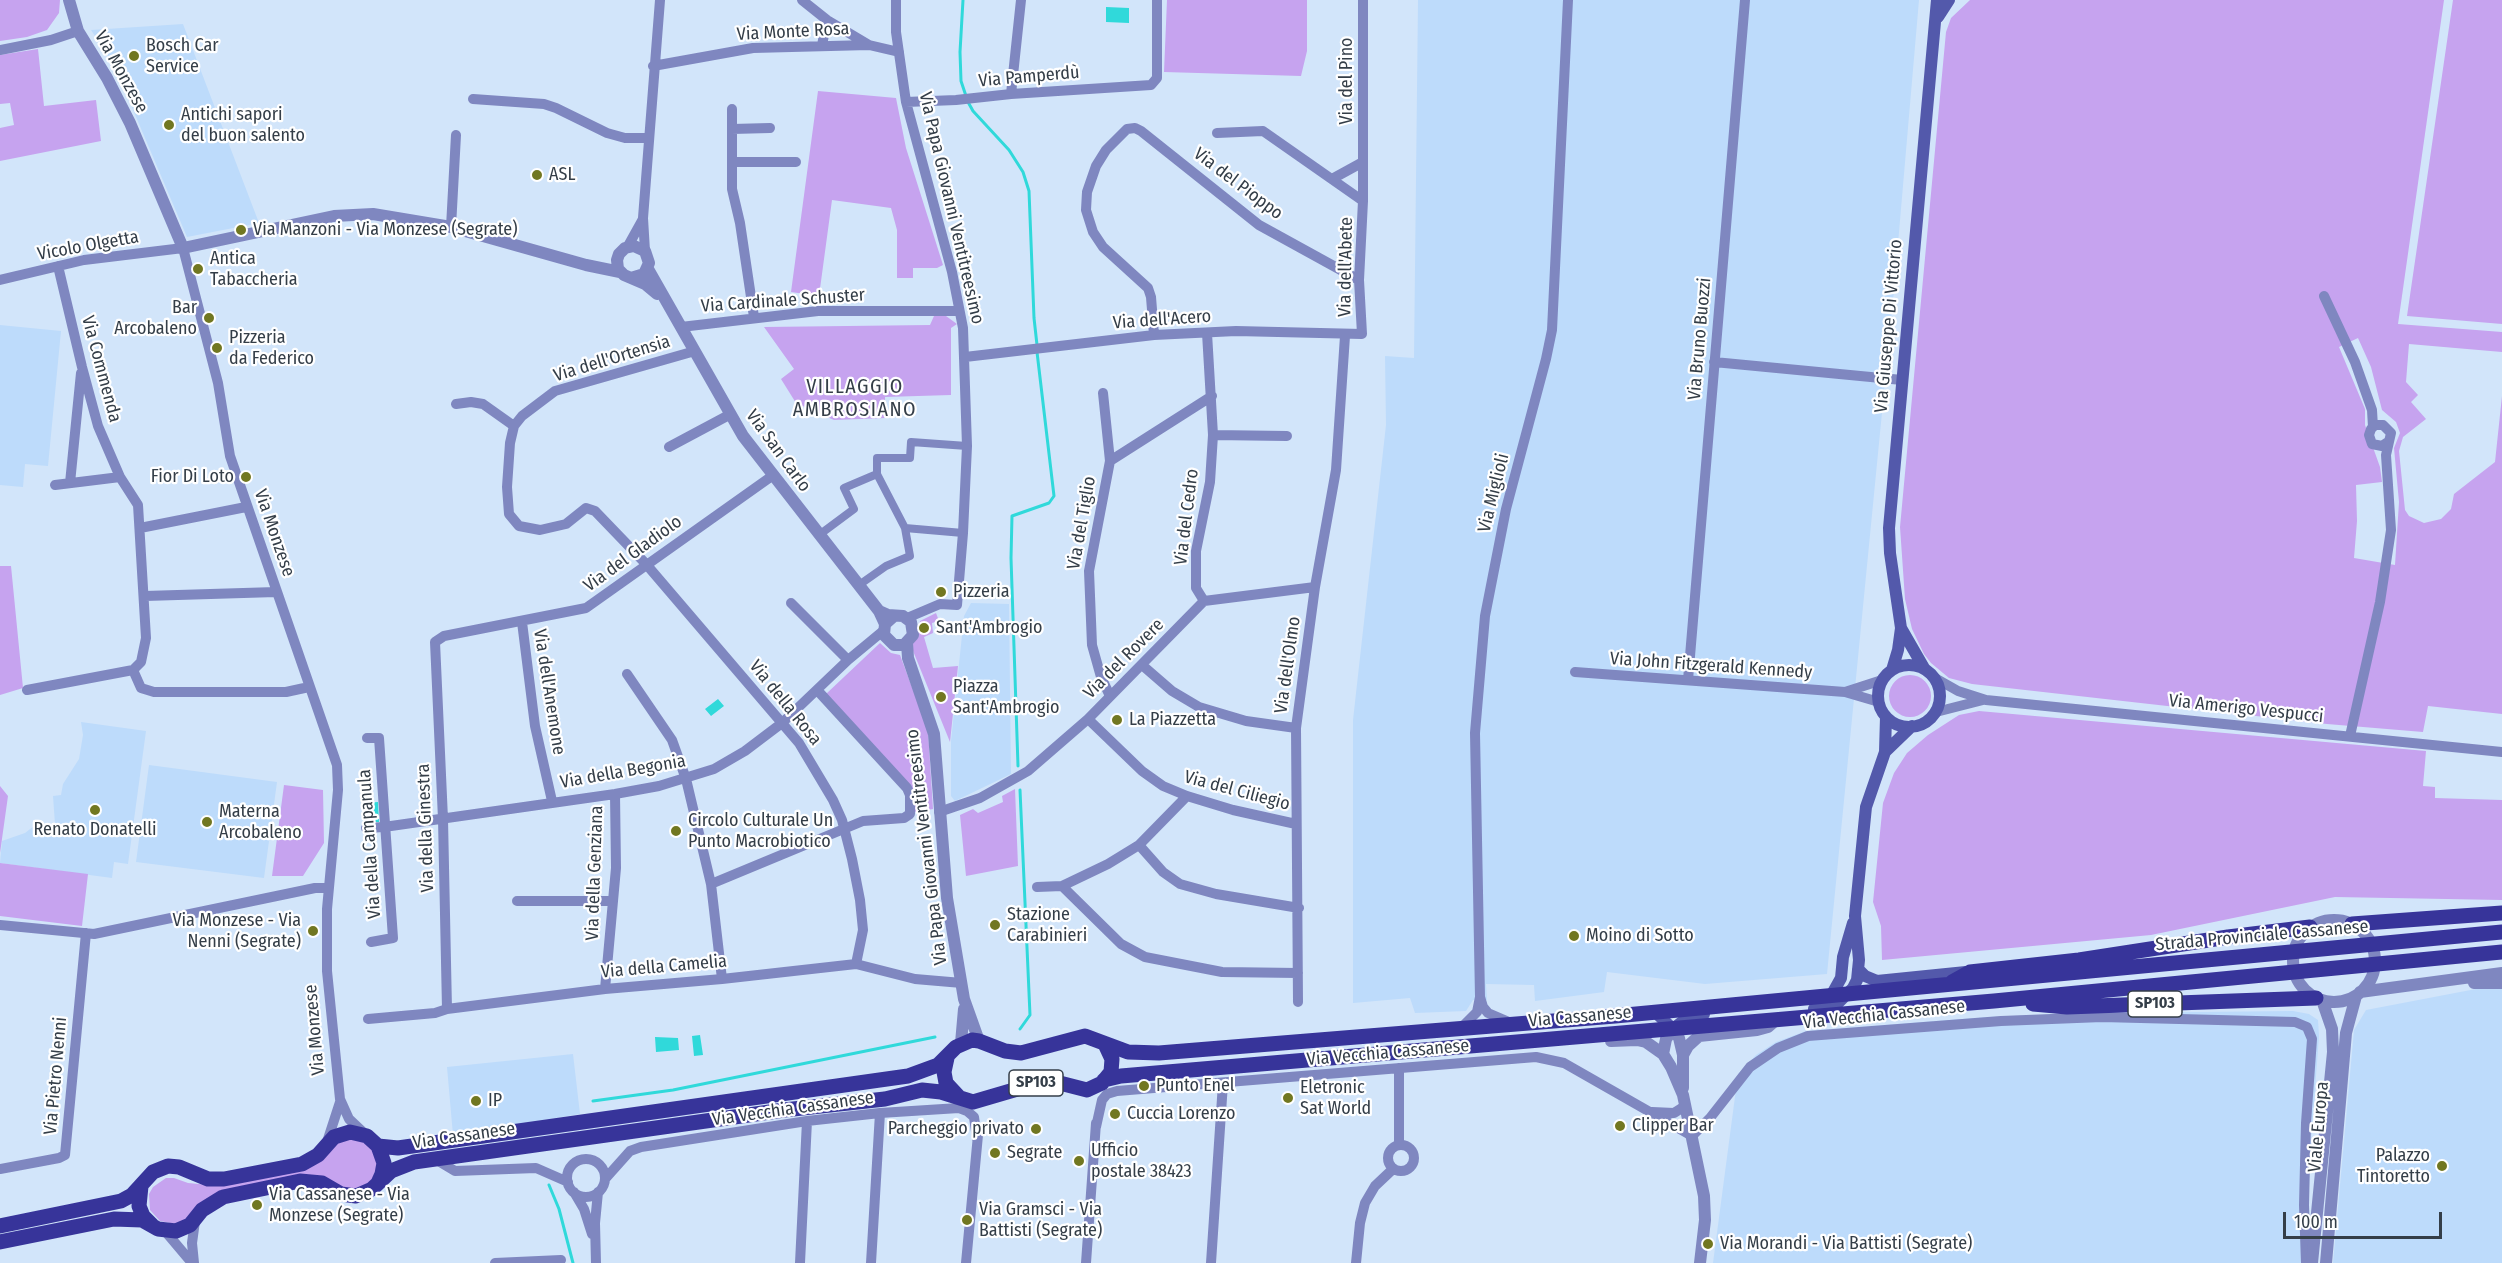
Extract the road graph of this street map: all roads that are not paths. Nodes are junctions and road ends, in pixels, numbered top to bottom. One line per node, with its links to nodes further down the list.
1 (69, 0): 14 (street, Via Monzese)
2 (660, 0): 19 (street)
3 (802, 0): 12 (street)
4 (896, 0): 18 (street, Via Papa Giovanni Ventitreesimo)
5 (1021, 0): 20 (street)
6 (1157, 0): 20 (street, Via Pamperdù)
7 (1363, 0): 31 (street, Via del Pino)
8 (1568, 0): 165 (street, Via Miglioli)
9 (1744, 0): 55 (street, Via Bruno Buozzi)
10 (1937, 0): 13 (main road, Via Giuseppe Di Vittorio)
11 (1949, 0): 13 (main road, Via Giuseppe Di Vittorio)
12 (827, 20): 15 (street); 16 (street)
13 (1934, 27): 57 (main road, Via Giuseppe Di Vittorio)
14 (78, 32): 17 (street); 37 (street, Via Monzese)
15 (822, 45): 16 (street, Via Monte Rosa); 19 (street, Via Monte Rosa)
16 (869, 45): 18 (street, Via Monte Rosa)
17 (0, 50)
18 (899, 52): 22 (street, Via Papa Giovanni Ventitreesimo)
19 (653, 66): 28 (street)
20 (1011, 94): 22 (street, Via Pamperdù)
21 (473, 99): 28 (street)
22 (906, 102): 46 (street, Via Papa Giovanni Ventitreesimo)
23 (732, 109): 25 (street)
24 (770, 128): 25 (street)
25 (732, 129): 29 (street)
26 (1216, 133): 32 (street, Via dell'Abete)
27 (456, 135): 35 (street)
28 (648, 138): 34 (street)
29 (732, 162): 30 (street); 47 (street)
30 (796, 162)
31 (1364, 162): 32 (street); 33 (street, Via dell'Abete)
32 (1332, 179): 33 (street, Via dell'Abete)
33 (1363, 201): 43 (street, Via dell'Abete)
34 (643, 218): 36 (street); 38 (street)
35 (451, 227): 37 (street, Via San Carlo); 41 (street, Via San Carlo)
36 (628, 246): 38 (street); 41 (street)
37 (183, 248): 39 (street, Vicolo Olgetta); 77 (street, Via Monzese)
38 (645, 251): 40 (street)
39 (58, 266): 42 (street, Vicolo Olgetta); 56 (street, Via Commenda)
40 (648, 269): 41 (street); 45 (street, Via San Carlo)
41 (623, 270): 45 (street, Via San Carlo)
42 (0, 280)
43 (1359, 280): 50 (street, Via dell'Abete); 51 (street, Via del Pioppo)
44 (2324, 296): 63 (street)
45 (664, 302): 48 (street, Via San Carlo)
46 (959, 311): 47 (street, Via Cardinale Schuster); 54 (street, Via Papa Giovanni Ventitreesimo)
47 (754, 317): 48 (street, Via Cardinale Schuster)
48 (681, 327): 53 (street, Via San Carlo)
49 (1207, 333): 51 (street, Via dell'Acero); 52 (street, Via dell'Acero); 59 (street, Via del Cedro)
50 (1362, 334): 52 (street, Via dell'Acero)
51 (1154, 335): 54 (street, Via dell'Acero)
52 (1345, 336): 84 (street, Via dell'Olmo)
53 (695, 351): 61 (street, Via San Carlo); 62 (street, Via dell'Ortensia)
54 (965, 357): 68 (street, Via Papa Giovanni Ventitreesimo)
55 (1714, 362): 57 (street); 103 (street, Via Bruno Buozzi)
56 (82, 367): 74 (street, Via Commenda); 75 (street)
57 (1902, 380): 91 (main road, Via Giuseppe Di Vittorio)
58 (1103, 393): 71 (street, Via del Tiglio)
59 (1212, 396): 64 (street, Via del Cedro); 71 (street, Via del Tiglio)
60 (456, 404): 62 (street)
61 (729, 415): 69 (street); 73 (street, Via San Carlo)
62 (514, 426): 82 (street, Via della Rosa)
63 (2378, 426): 66 (street); 67 (street)
64 (1213, 435): 65 (street); 87 (street, Via del Cedro)
65 (1287, 436)
66 (2388, 442): 67 (street); 70 (street)
67 (2375, 445): 70 (street)
68 (967, 446): 72 (street); 80 (street, Via Papa Giovanni Ventitreesimo)
69 (669, 447)
70 (2386, 459): 117 (street)
71 (1110, 461): 108 (street, Via del Tiglio)
72 (877, 474): 79 (street); 81 (street)
73 (772, 476): 81 (street, Via San Carlo); 82 (street, Via del Gladiolo)
74 (120, 477): 75 (street); 78 (street, Via Commenda)
75 (70, 483): 76 (street)
76 (55, 484)
77 (246, 507): 78 (street); 85 (street, Via Monzese)
78 (140, 528): 86 (street, Via Commenda)
79 (905, 528): 80 (street); 83 (street)
80 (963, 533): 89 (street, Via Papa Giovanni Ventitreesimo)
81 (819, 535): 83 (street, Via San Carlo)
82 (646, 564): 90 (street, Via del Gladiolo); 114 (street, Via della Rosa)
83 (859, 585): 92 (street, Via San Carlo)
84 (1315, 587): 87 (street); 116 (street, Via dell'Olmo)
85 (276, 592): 86 (street); 104 (street, Via Monzese)
86 (145, 596): 97 (street, Via Commenda)
87 (1204, 601): 95 (street, Via del Rovere)
88 (792, 603): 94 (street)
89 (913, 619): 92 (street); 92 (street)
90 (522, 622): 93 (street, Via del Gladiolo); 124 (street, Via dell'Anemone)
91 (1901, 628): 96 (main road, Via Giuseppe Di Vittorio); 98 (main road, Via Giuseppe Di Vittorio)
92 (893, 633): 94 (street, Via della Begonia); 125 (street, Via Papa Giovanni Ventitreesimo)
93 (435, 646): 126 (street, Via della Ginestra)
94 (848, 660): 106 (street, Via della Begonia)
95 (1142, 665): 108 (street, Via del Rovere); 116 (street)
96 (1924, 668): 98 (main road); 101 (main road, Via Giuseppe Di Vittorio)
97 (133, 670): 104 (street); 105 (street)
98 (1892, 670): 102 (main road)
99 (1575, 672): 103 (street, Via John Fitzgerald Kennedy)
100 (627, 674): 121 (street)
101 (1935, 678): 109 (street, Via Amerigo Vespucci); 111 (main road)
102 (1882, 680): 107 (street, Via John Fitzgerald Kennedy); 110 (main road)
103 (1688, 681): 107 (street, Via John Fitzgerald Kennedy)
104 (309, 687): 135 (street, Via Monzese)
105 (27, 690)
106 (818, 691): 114 (street, Via della Begonia); 130 (street)
107 (1845, 692): 110 (street, Via John Fitzgerald Kennedy)
108 (1110, 696): 113 (street, Via del Rovere)
109 (1986, 700): 111 (street, Via Amerigo Vespucci); 117 (street, Via Amerigo Vespucci)
110 (1879, 702): 112 (main road)
111 (1935, 712): 115 (main road)
112 (1886, 717): 115 (main road); 119 (main road)
113 (1088, 719): 123 (street, Via del Ciliegio); 125 (street, Via del Rovere)
114 (782, 723): 121 (street, Via della Begonia); 130 (street, Via della Rosa)
115 (1912, 726): 119 (main road)
116 (1296, 728): 127 (street, Via dell'Olmo)
117 (2350, 736): 120 (street, Via Amerigo Vespucci)
118 (366, 738): 129 (street, Via della Campanula)
119 (1885, 752): 140 (main road)
120 (2502, 752)
121 (686, 779): 122 (street, Via della Begonia); 132 (street)
122 (615, 794): 124 (street, Via della Begonia); 137 (street, Via della Genziana)
123 (1187, 796): 127 (street, Via del Ciliegio); 131 (street)
124 (552, 801): 126 (street, Via della Begonia)
125 (939, 812): 157 (street, Via Papa Giovanni Ventitreesimo)
126 (444, 819): 129 (street, Via della Begonia); 171 (street, Via della Ginestra)
127 (1296, 824): 138 (street, Via dell'Olmo)
128 (366, 828): 129 (street, Via della Begonia)
129 (384, 828): 146 (street, Via della Campanula)
130 (844, 828): 132 (street); 148 (street, Via della Rosa)
131 (1139, 845): 133 (street); 138 (street)
132 (711, 884): 155 (street)
133 (1062, 886): 134 (street); 151 (street)
134 (1037, 887)
135 (329, 888): 145 (street); 189 (street, Via Monzese)
136 (517, 901): 137 (street)
137 (613, 901): 160 (street, Via della Genziana)
138 (1299, 908): 151 (street, Via dell'Olmo)
139 (2502, 914): 141 (main road)
140 (1855, 916): 149 (main road); 153 (main road)
141 (2352, 924): 143 (street); 163 (street)
142 (0, 925): 145 (street)
143 (2310, 927): 150 (main road); 167 (street)
144 (2502, 932): 154 (main road, Strada Provinciale Cassanese / SP103)
145 (86, 933): 202 (street, Via Pietro Nenni)
146 (371, 942)
147 (2502, 952): 162 (main road, Strada Provinciale Cassanese / SP103)
148 (856, 964): 155 (street, Via della Camelia); 157 (street, Via della Camelia)
149 (1858, 969): 150 (main road); 161 (main road)
150 (1970, 972): 158 (main road)
151 (1298, 973): 169 (street, Via dell'Olmo)
152 (2502, 973): 159 (street)
153 (1841, 978): 161 (main road); 164 (main road)
154 (2025, 978): 158 (main road, Via Cassanese / SP103)
155 (722, 979): 160 (street, Via della Camelia)
156 (2502, 982): 159 (street)
157 (962, 983): 166 (street, Via Papa Giovanni Ventitreesimo)
158 (1946, 985): 161 (main road, Via Cassanese / SP103)
159 (2410, 986): 163 (street)
160 (605, 989): 171 (street, Via della Camelia)
161 (1847, 994): 164 (main road, Via Cassanese); 173 (main road); 175 (main road)
162 (2060, 994): 168 (main road, Via Cassanese / SP103)
163 (2358, 994): 167 (street); 227 (street, Viale Europa)
164 (1831, 996): 170 (main road, Via Cassanese)
165 (1480, 997): 176 (street); 177 (street)
166 (964, 999): 180 (street, Via Papa Giovanni Ventitreesimo); 181 (street, Via Papa Giovanni Ventitreesimo)
167 (2319, 999): 168 (main road, SP103); 226 (street, Viale Europa)
168 (1994, 1001): 173 (main road, Via Cassanese / SP103)
169 (1298, 1002)
170 (1727, 1006): 172 (main road, Via Cassanese); 178 (main road)
171 (447, 1009): 174 (street, Via della Camelia)
172 (1655, 1012): 176 (main road, Via Cassanese); 178 (main road)
173 (1869, 1012): 175 (main road, Via Cassanese)
174 (368, 1019)
175 (1776, 1020): 178 (main road, Via Cassanese); 184 (street)
176 (1516, 1023): 177 (main road, Via Cassanese)
177 (1462, 1027): 182 (main road, Via Cassanese)
178 (1673, 1029): 179 (main road, Via Cassanese); 183 (street); 184 (street)
179 (1568, 1038): 183 (street); 187 (main road, Via Cassanese)
180 (979, 1041): 181 (main road, Via Cassanese / SP103); 182 (main road, Via Cassanese / SP103)
181 (961, 1043): 185 (main road, Via Cassanese)
182 (1105, 1044): 187 (main road)
183 (1663, 1054): 191 (street)
184 (1683, 1055): 191 (street)
185 (947, 1058): 190 (main road); 198 (main road, Via Cassanese)
186 (1399, 1068): 188 (street, Via Vecchia Cassanese); 192 (street, Via Vecchia Cassanese); 200 (street)
187 (1103, 1082): 190 (main road, Via Cassanese / SP103); 195 (street)
188 (1223, 1083): 195 (street, Via Vecchia Cassanese); 222 (street)
189 (340, 1099): 198 (street); 199 (street)
190 (966, 1100): 197 (street); 201 (main road, Via Cassanese)
191 (1684, 1101): 192 (street); 196 (street)
192 (1645, 1111): 196 (street, Via Vecchia Cassanese)
193 (880, 1113): 194 (street, Via Vecchia Cassanese); 197 (street, Via Vecchia Cassanese); 219 (street)
194 (807, 1121): 204 (street, Via Vecchia Cassanese); 218 (street)
195 (1096, 1127): 221 (street)
196 (1692, 1136): 224 (street); 225 (street, Via Vecchia Cassanese)
197 (977, 1139): 220 (street)
198 (373, 1141): 199 (main road, Via Cassanese); 205 (main road)
199 (326, 1144): 206 (main road, Via Cassanese)
200 (1399, 1144): 203 (street); 203 (street)
201 (435, 1159): 205 (main road, Via Cassanese); 207 (street)
202 (0, 1169)
203 (1393, 1169): 223 (street)
204 (605, 1179): 207 (street); 208 (street)
205 (376, 1184): 209 (main road, Via Cassanese)
206 (141, 1186): 210 (main road, Via Cassanese); 211 (main road)
207 (571, 1187): 208 (street); 213 (street)
208 (598, 1192): 213 (street)
209 (195, 1221): 211 (main road, Via Cassanese); 215 (street)
210 (0, 1226)
211 (159, 1228): 212 (main road, Via Cassanese); 215 (street)
212 (0, 1242)
213 (595, 1243): 217 (street)
214 (561, 1260): 216 (street)
215 (193, 1263)
216 (495, 1263)
217 (596, 1263)
218 (800, 1263)
219 (872, 1263)
220 (966, 1263)
221 (1086, 1263)
222 (1211, 1263)
223 (1356, 1263)
224 (1700, 1263)
225 (2306, 1263)
226 (2312, 1263)
227 (2326, 1263)

